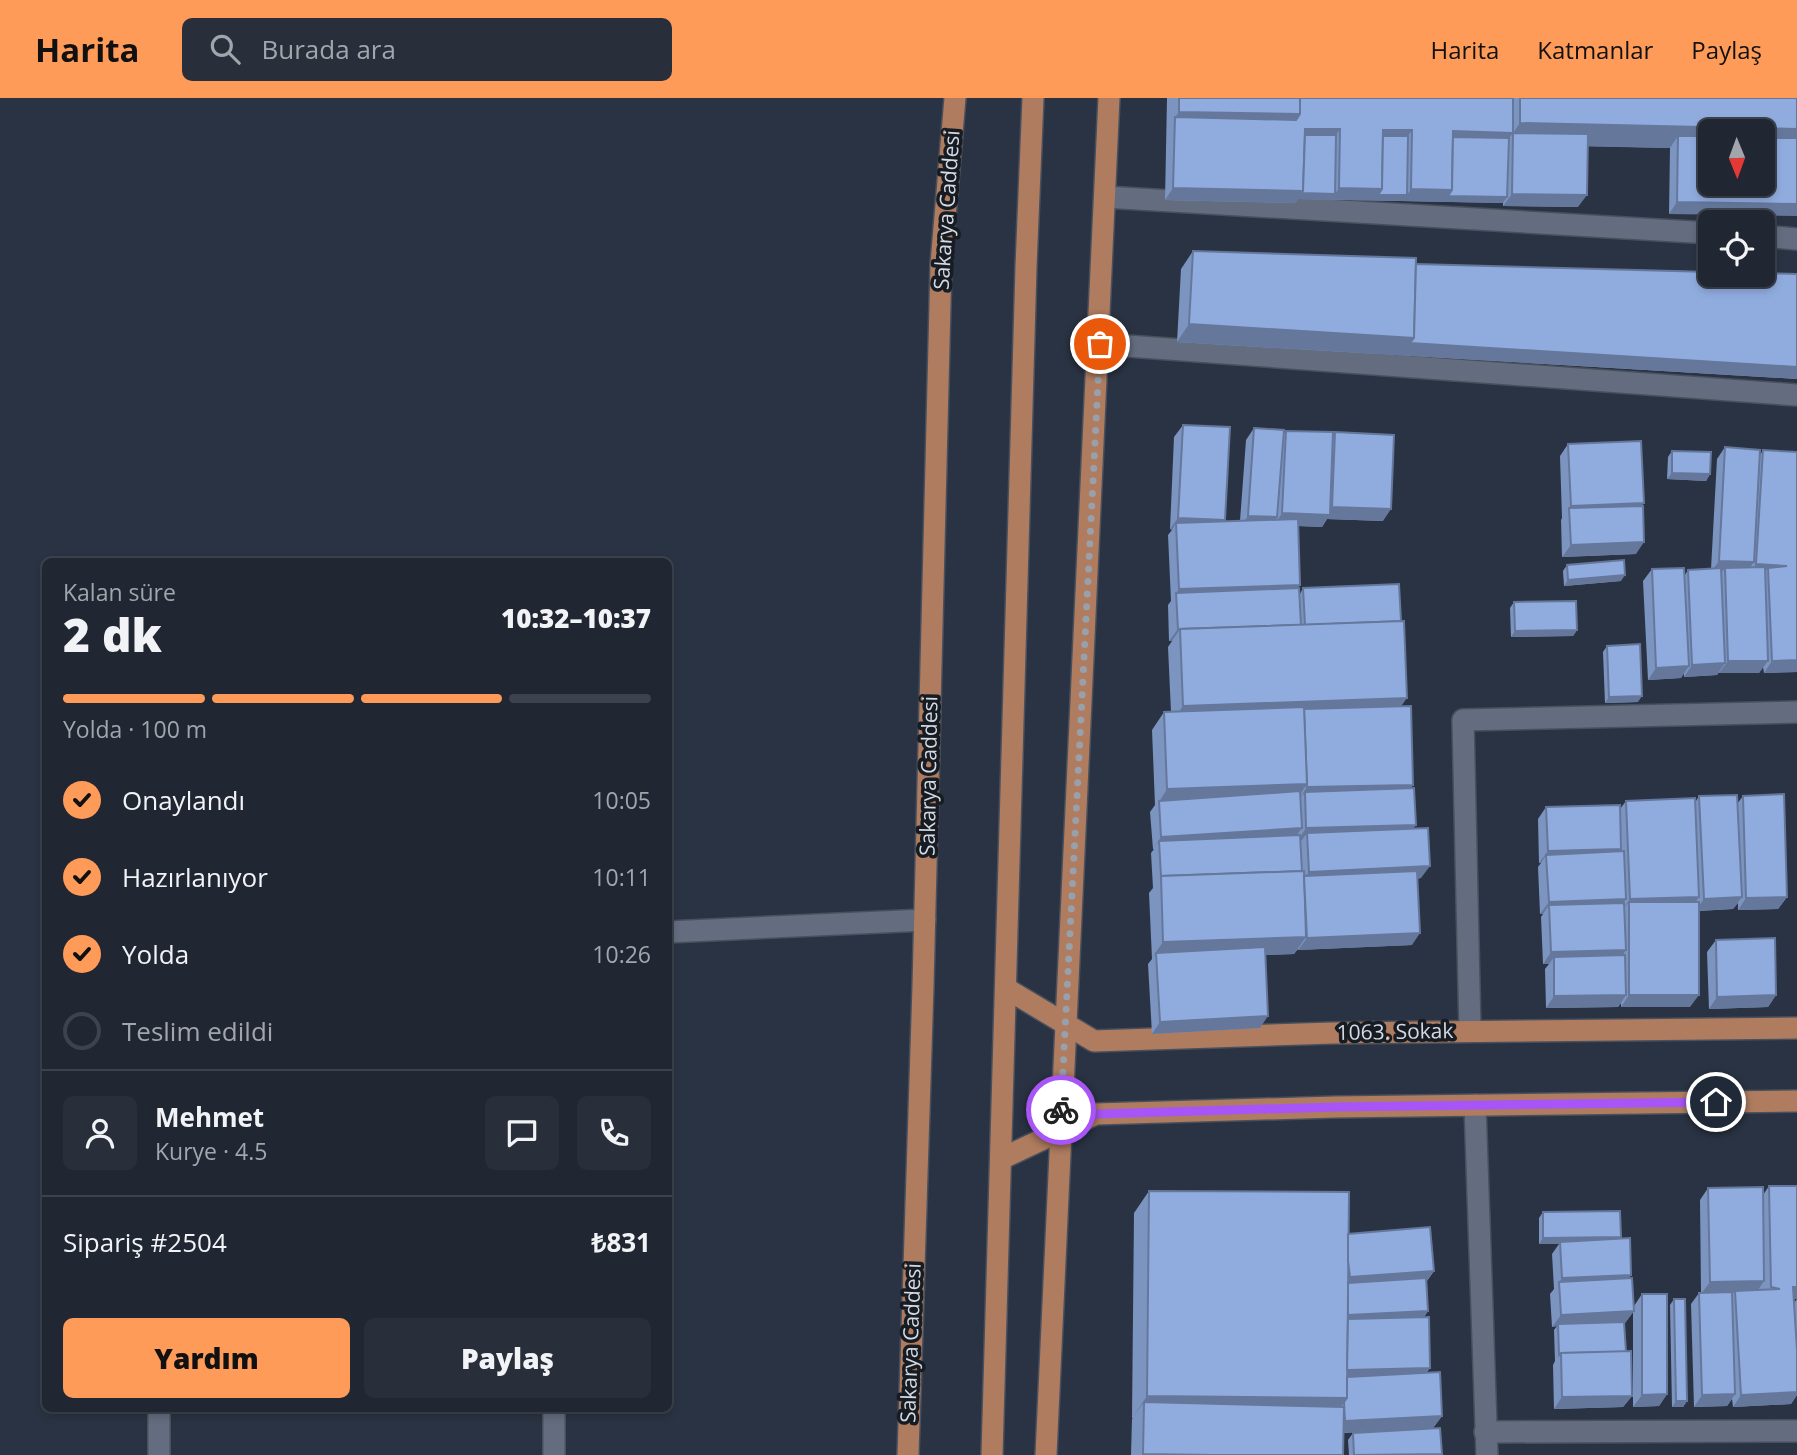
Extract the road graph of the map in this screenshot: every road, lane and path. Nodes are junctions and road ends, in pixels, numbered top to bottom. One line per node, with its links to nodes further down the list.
1 (955, 98): 11 (main road, Sakarya Caddesi)
2 (1033, 98): 13 (main road)
3 (1109, 98): 4 (main road)
4 (1105, 197): 5 (street); 8 (main road)
5 (1698, 232)
6 (1775, 237): 7 (street)
7 (1797, 239)
8 (1100, 344): 9 (street); 14 (main road)
9 (1797, 395)
10 (1797, 712): 16 (street)
11 (925, 920): 12 (street); 27 (main road, Sakarya Caddesi)
12 (672, 932)
13 (1007, 989): 14 (main road, 1063. Sokak); 20 (main road)
14 (1065, 1024): 16 (main road, 1063. Sokak); 19 (main road)
15 (1797, 1028): 16 (main road, 1063. Sokak)
16 (1470, 1031)
17 (1797, 1101): 18 (main road)
18 (1475, 1105): 19 (main road); 24 (street)
19 (1059, 1132): 20 (main road); 29 (main road)
20 (1001, 1159): 28 (main road)
21 (159, 1412): 25 (street)
22 (554, 1412): 26 (street)
23 (1797, 1431): 24 (street)
24 (1485, 1432): 30 (street)
25 (159, 1455)
26 (554, 1455)
27 (908, 1455)
28 (992, 1455)
29 (1046, 1455)
30 (1487, 1455)

